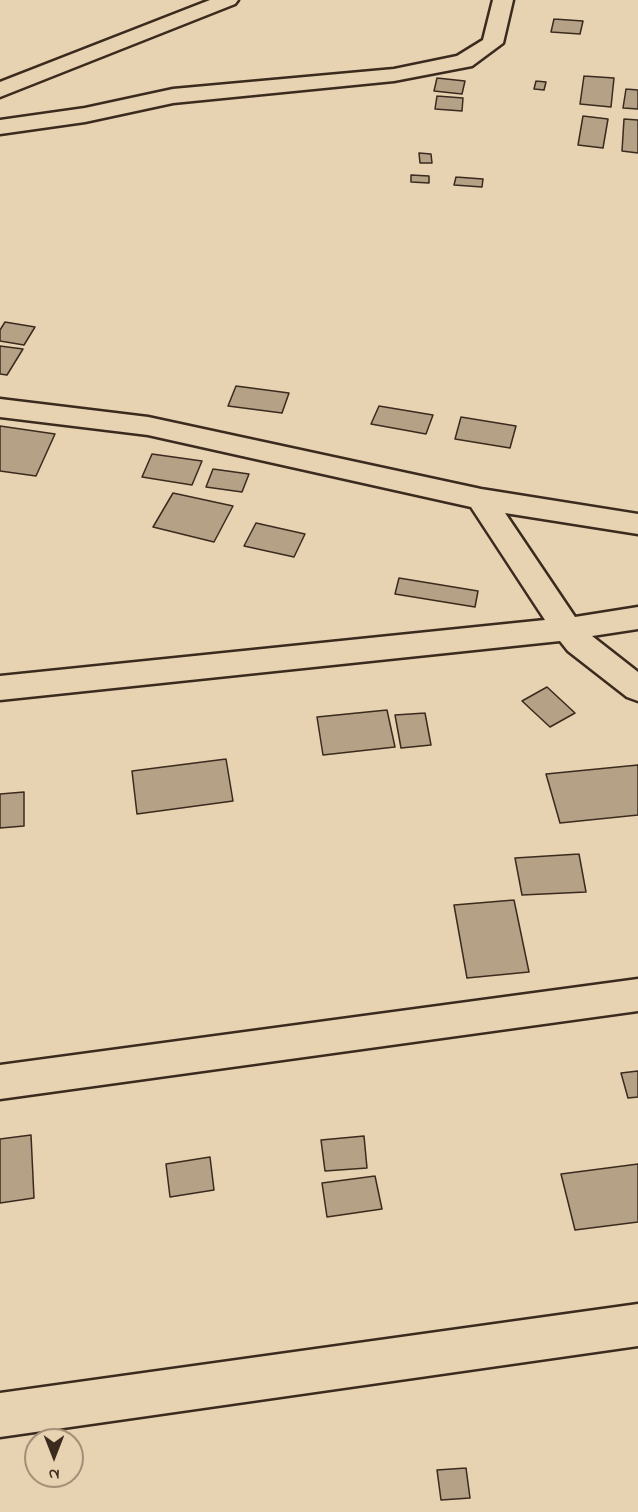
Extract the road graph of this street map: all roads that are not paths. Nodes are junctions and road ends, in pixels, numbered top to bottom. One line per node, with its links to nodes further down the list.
1 (228, 0): 3 (main road)
2 (503, 0): 4 (main road)
3 (0, 90)
4 (0, 127)
5 (0, 408): 6 (main road)
6 (481, 499): 7 (main road); 9 (main road)
7 (638, 524)
8 (638, 618): 9 (main road)
9 (567, 629): 10 (main road); 11 (main road)
10 (0, 688)
11 (638, 689)
12 (638, 995): 13 (main road)
13 (0, 1082)
14 (638, 1325): 15 (main road)
15 (0, 1415)

